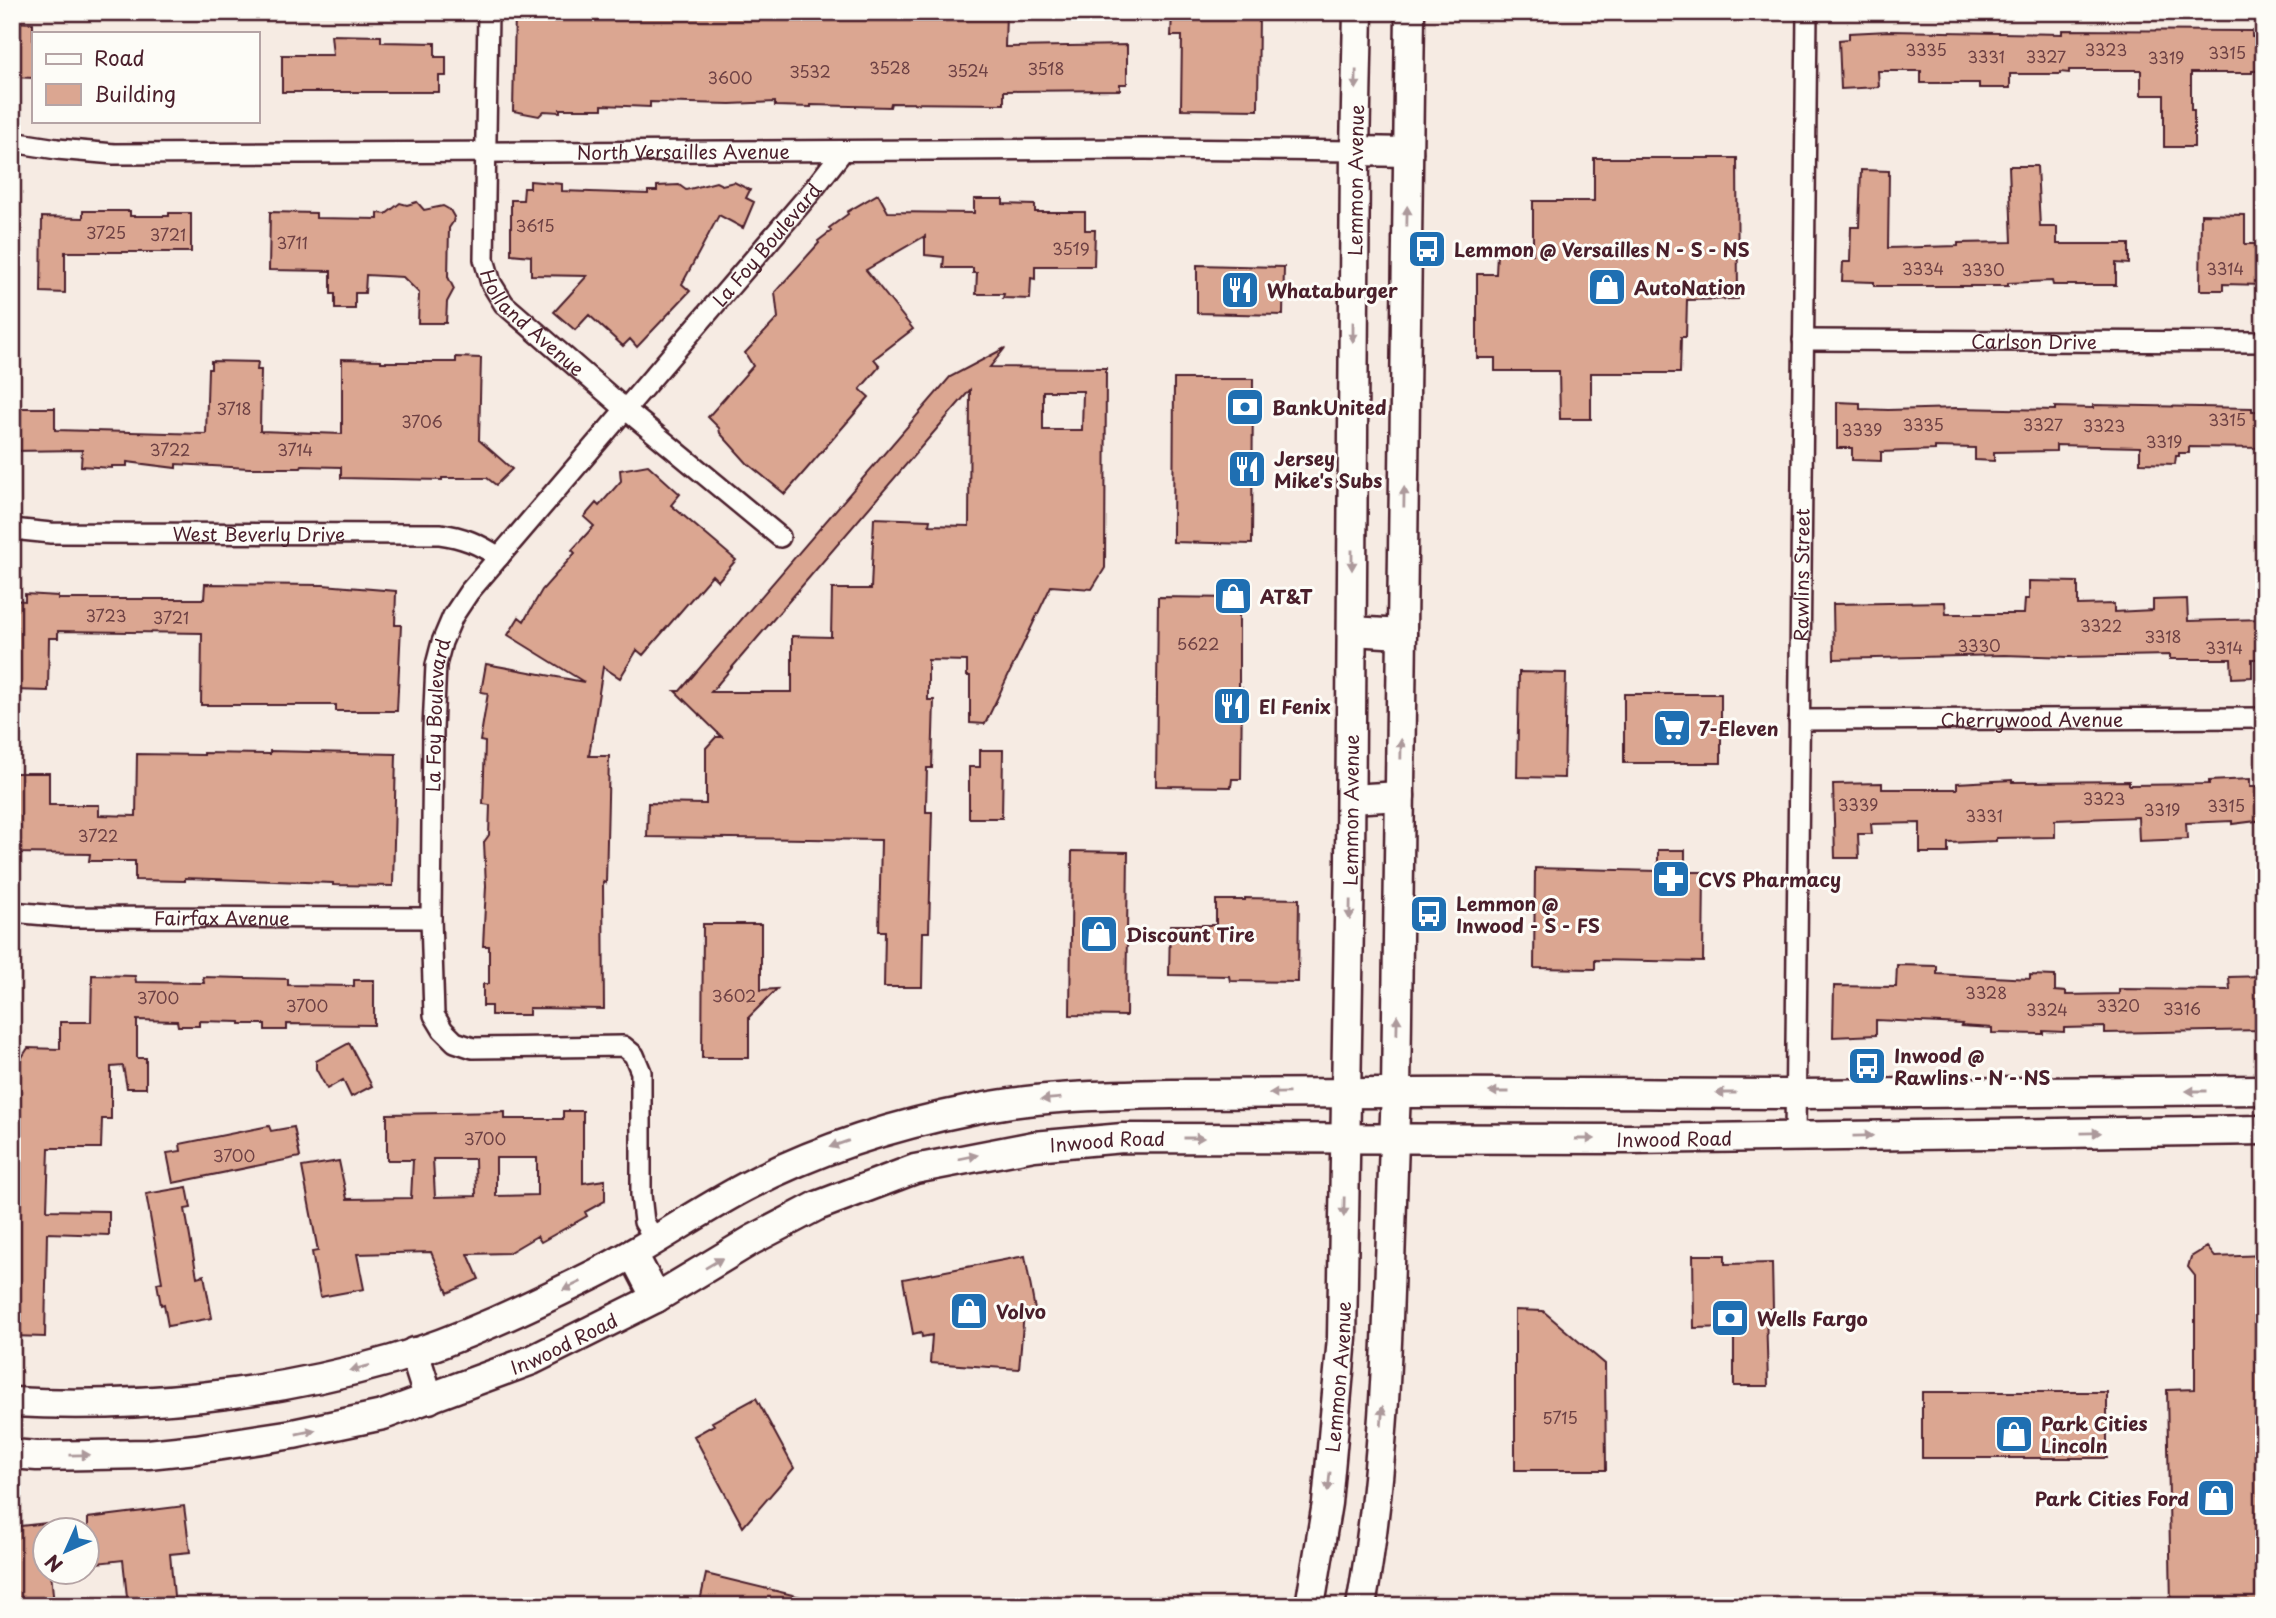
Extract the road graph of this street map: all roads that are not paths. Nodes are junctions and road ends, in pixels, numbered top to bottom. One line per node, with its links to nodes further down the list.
1 (488, 12): 8 (street, Holland Avenue)
2 (1358, 12): 7 (main road, Lemmon Avenue, one-way to 7)
3 (1410, 12): 9 (main road)
4 (1807, 12): 10 (street, Rawlins Street)
5 (12, 142): 8 (street, North Versailles Avenue)
6 (843, 151): 7 (street, North Versailles Avenue); 8 (street, North Versailles Avenue); 12 (street, La Foy Boulevard)
7 (1355, 151): 9 (main road); 16 (main road, Lemmon Avenue, one-way to 16)
8 (486, 152): 12 (street, Holland Avenue)
9 (1408, 152): 17 (main road, one-way to 9)
10 (1803, 340): 11 (street, Carlson Drive); 19 (street, Rawlins Street)
11 (2264, 342)
12 (625, 409): 14 (street, Holland Avenue); 15 (street, La Foy Boulevard)
13 (12, 529): 15 (street, West Beverly Drive)
14 (780, 537)
15 (499, 557): 23 (street, La Foy Boulevard)
16 (1352, 631): 17 (main road); 21 (main road, Lemmon Avenue)
17 (1402, 634): 20 (main road, one-way to 17)
18 (2264, 718): 19 (street, Cherrywood Avenue)
19 (1800, 720): 28 (street, Rawlins Street)
20 (1400, 796): 21 (main road); 27 (main road, one-way to 20)
21 (1351, 799): 26 (main road, Lemmon Avenue, one-way to 26)
22 (12, 912): 23 (street, Fairfax Avenue)
23 (431, 918): 36 (street, La Foy Boulevard)
24 (2264, 1090): 25 (main road, one-way to 25)
25 (2149, 1091): 28 (main road); 31 (main road)
26 (1347, 1093): 27 (main road); 29 (main road, one-way to 29); 33 (main road, Lemmon Avenue)
27 (1396, 1093): 28 (main road, one-way to 27); 34 (main road)
28 (1794, 1094): 32 (street, Rawlins Street)
29 (904, 1124): 35 (main road); 36 (main road, one-way to 36)
30 (2264, 1130): 31 (main road, Inwood Road)
31 (2151, 1132): 32 (main road, Inwood Road, one-way to 31)
32 (1795, 1137): 34 (main road, Inwood Road, one-way to 32)
33 (1346, 1138): 34 (main road, Inwood Road); 35 (main road, Inwood Road, one-way to 33); 40 (main road, Lemmon Avenue, one-way to 40)
34 (1394, 1140): 39 (main road)
35 (915, 1169): 37 (main road, Inwood Road, one-way to 35)
36 (644, 1248): 37 (main road); 38 (main road, one-way to 38)
37 (656, 1298): 41 (main road, Inwood Road)
38 (414, 1352): 41 (main road); 42 (main road, one-way to 42)
39 (1384, 1376): 40 (main road); 45 (main road, one-way to 39)
40 (1340, 1377): 44 (main road, Lemmon Avenue, one-way to 44)
41 (429, 1399): 43 (main road, Inwood Road, one-way to 41)
42 (12, 1402)
43 (12, 1454)
44 (1310, 1606)
45 (1361, 1606)

